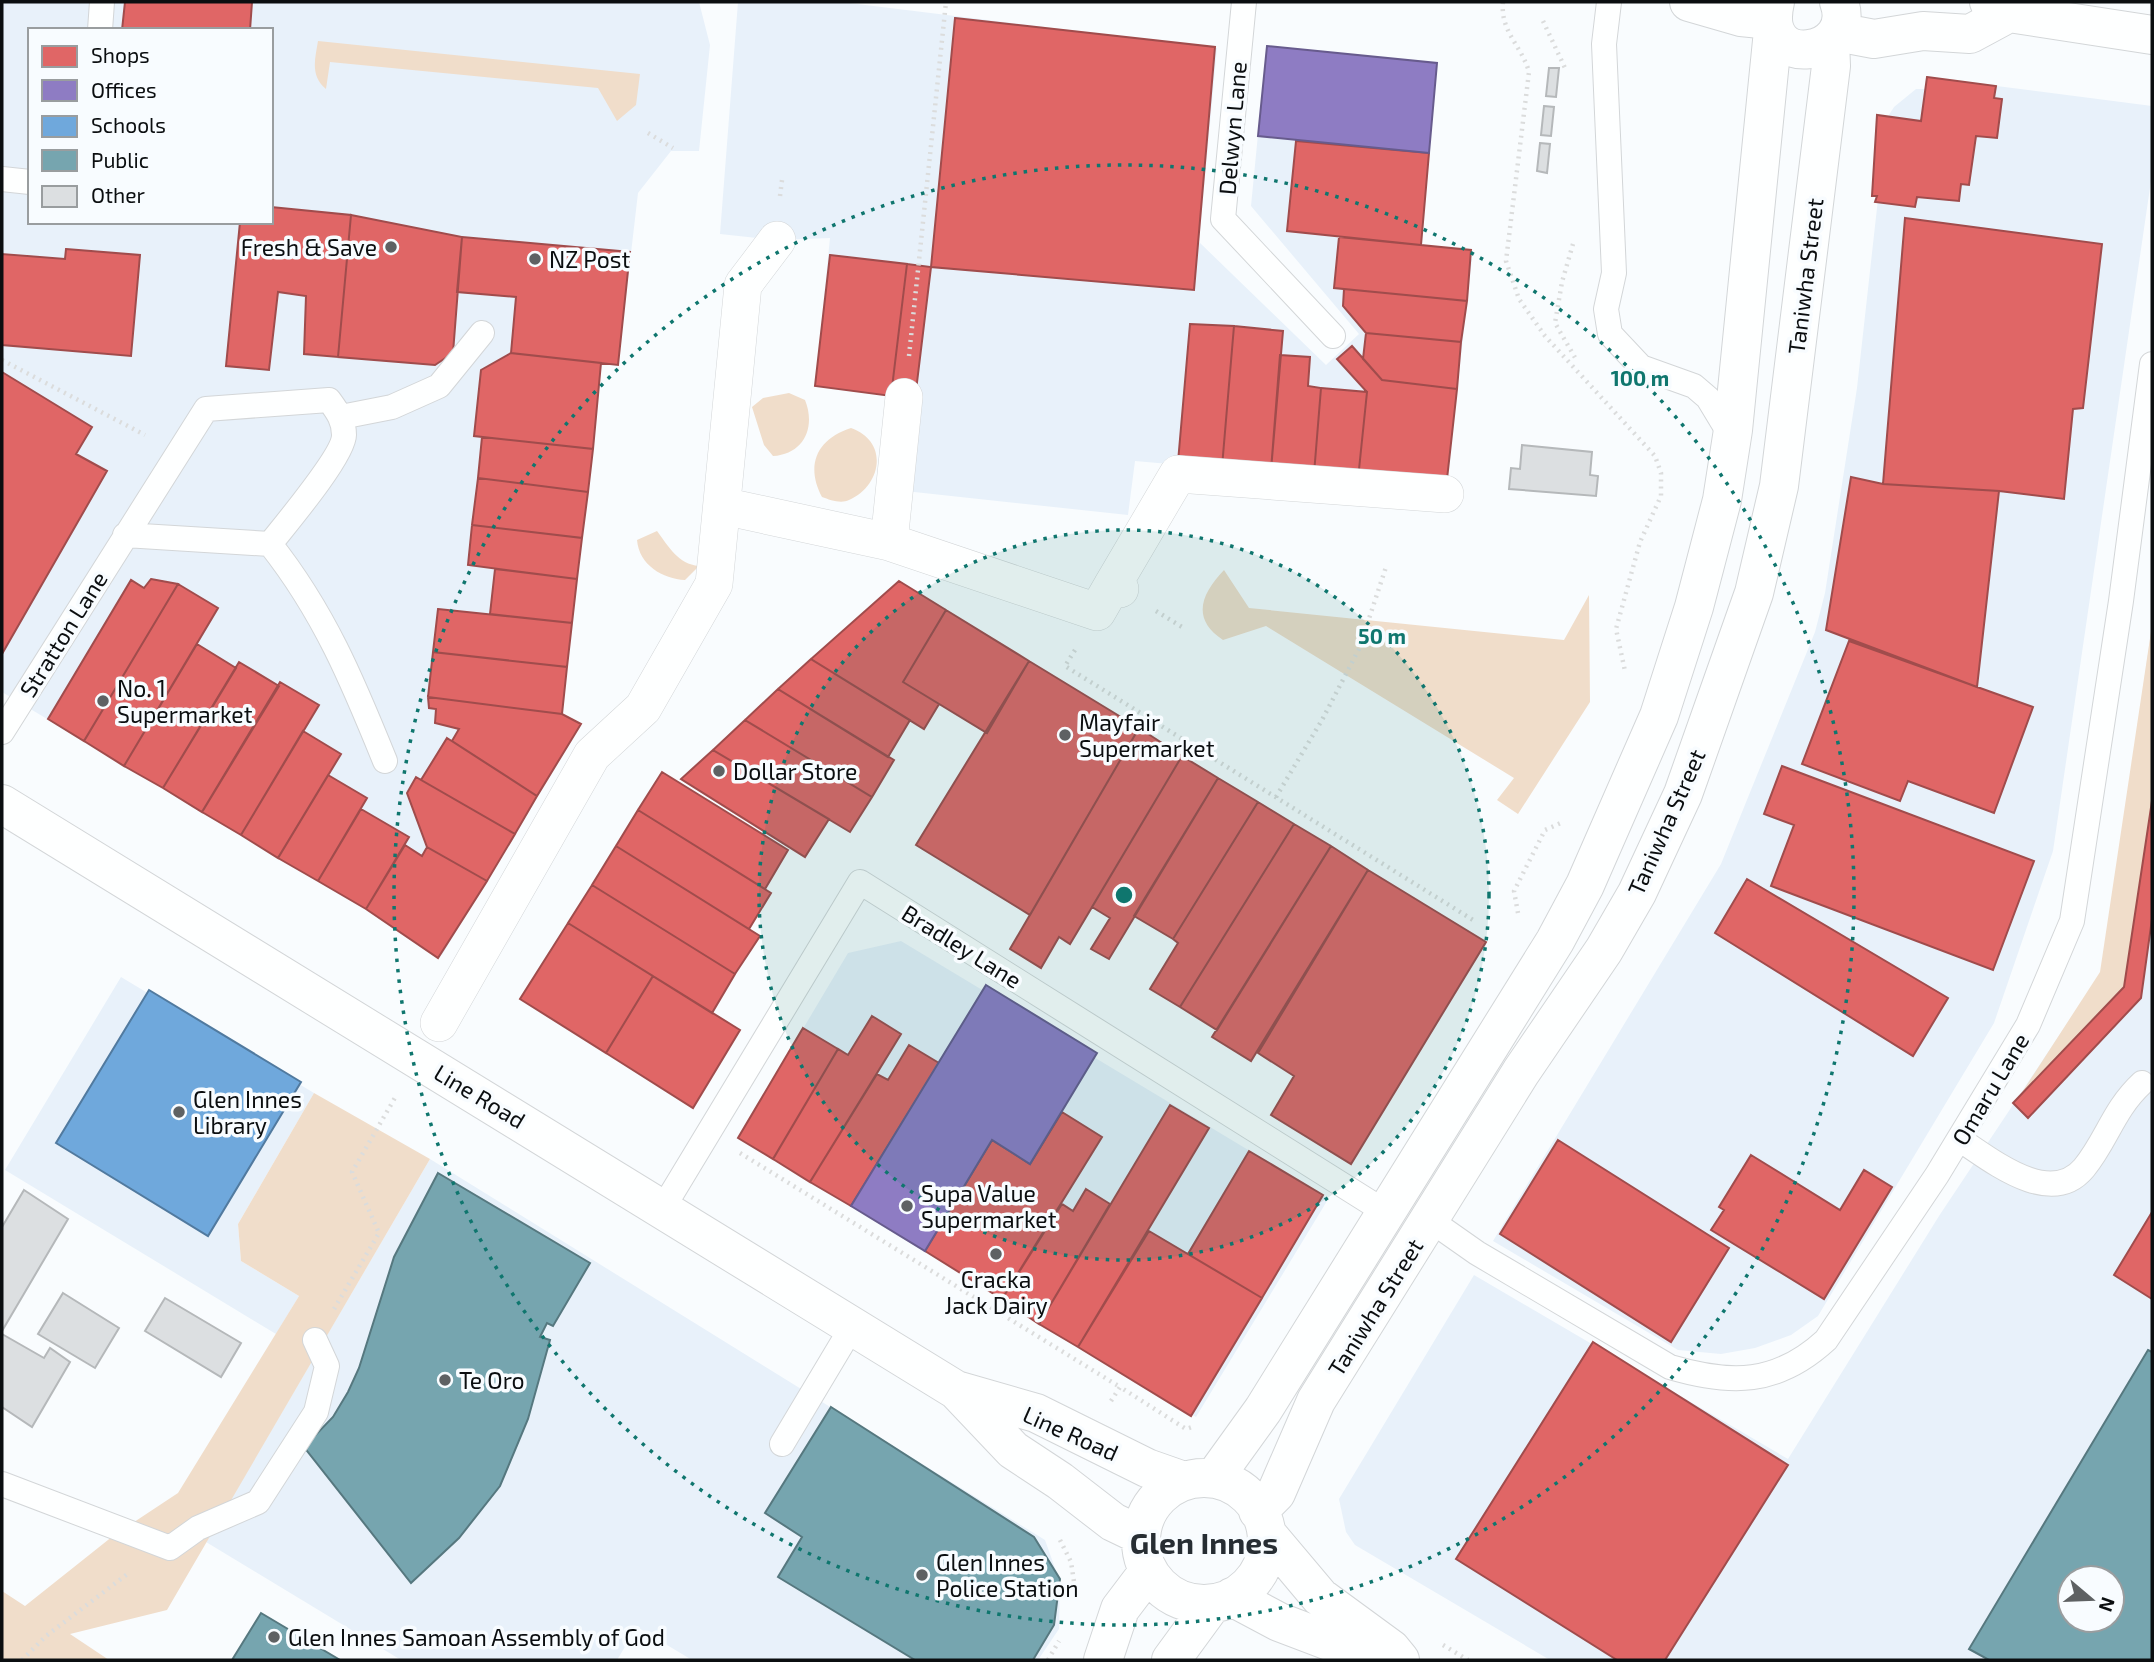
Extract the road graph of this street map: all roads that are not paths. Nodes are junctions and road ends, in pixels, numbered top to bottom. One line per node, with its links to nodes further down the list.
1 (102, 2): 9 (lane)
2 (1244, 2): 15 (lane, Delwyn Lane)
3 (1609, 2): 18 (lane)
4 (1689, 2): 6 (main road)
5 (2019, 9): 7 (main road); 8 (main road)
6 (1773, 17): 7 (main road); 16 (main road, Taniwha Street)
7 (1835, 25): 13 (main road, Taniwha Street)
8 (2150, 26)
9 (100, 28)
10 (2, 179): 11 (lane)
11 (28, 182)
12 (777, 240): 23 (street)
13 (1802, 292): 16 (main road); 36 (main road, Taniwha Street)
14 (482, 333): 20 (lane)
15 (1333, 336)
16 (1738, 359): 18 (lane); 21 (main road, Taniwha Street)
17 (2152, 364): 24 (lane, Omaru Lane)
18 (1694, 386): 21 (lane)
19 (904, 397): 26 (street)
20 (341, 417): 25 (lane, Stratton Lane); 27 (lane)
21 (1731, 436): 35 (main road, Taniwha Street)
22 (1445, 494): 26 (street)
23 (723, 506): 26 (street); 31 (street)
24 (2141, 534): 33 (lane, Omaru Lane)
25 (125, 535): 27 (lane); 28 (lane, Stratton Lane)
26 (888, 542)
27 (270, 544): 29 (lane)
28 (2, 732)
29 (385, 761)
30 (2, 804): 34 (main road, Line Road)
31 (439, 1023)
32 (2142, 1083): 33 (lane)
33 (1959, 1139): 36 (lane, Omaru Lane)
34 (663, 1208): 35 (lane, Bradley Lane); 37 (main road, Line Road)
35 (1387, 1213): 41 (main road, Taniwha Street)
36 (1430, 1220): 43 (main road, Taniwha Street)
37 (852, 1327): 39 (main road, Line Road); 40 (lane)
38 (315, 1340): 42 (lane)
39 (956, 1390): 41 (main road, Line Road); 44 (main road, Line Road)
40 (782, 1444)
41 (1199, 1480): 43 (main road); 44 (main road)
42 (2, 1484)
43 (1263, 1523): 45 (main road); 49 (main road)
44 (1144, 1554): 45 (main road); 46 (main road)
45 (1222, 1600): 47 (main road); 48 (main road)
46 (1103, 1660)
47 (1171, 1660)
48 (1379, 1660)
49 (1400, 1660)

